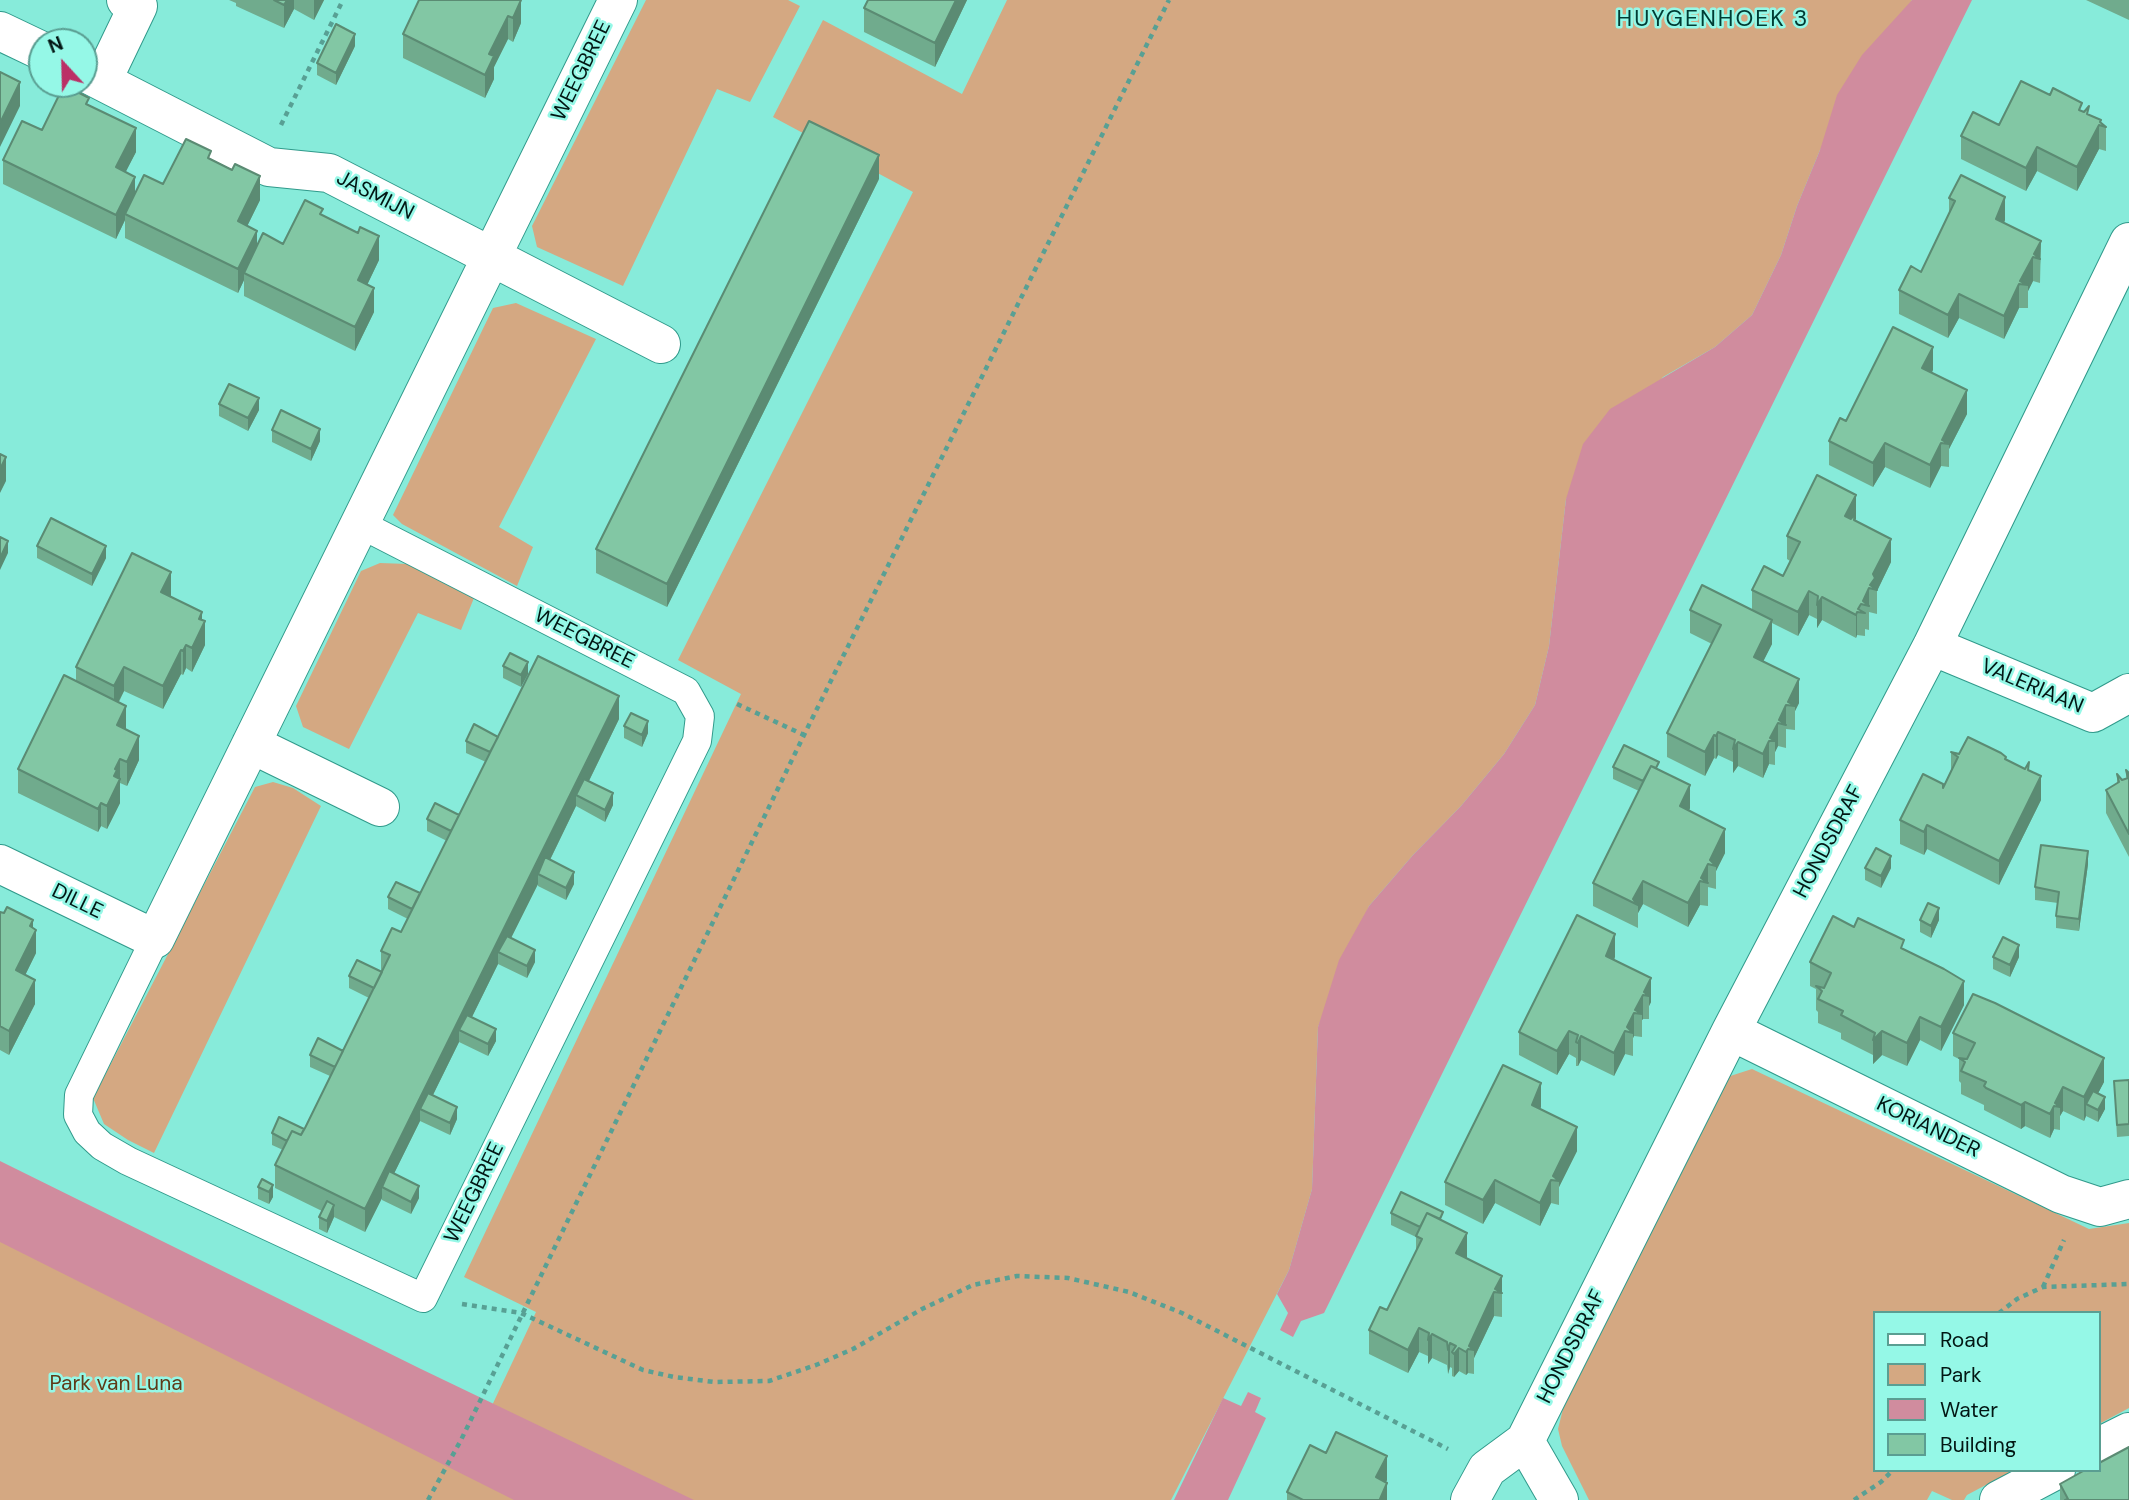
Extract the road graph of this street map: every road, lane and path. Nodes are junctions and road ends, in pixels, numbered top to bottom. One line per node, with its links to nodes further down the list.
1 (126, 0): 7 (street, JASMIJN)
2 (344, 0): 9 (path)
3 (618, 0): 11 (street, WEEGBREE)
4 (1170, 0): 17 (path)
5 (0, 31): 6 (street)
6 (28, 44)
7 (98, 68)
8 (98, 79): 9 (street, JASMIJN)
9 (262, 163): 11 (street, JASMIJN)
10 (2129, 242): 14 (street, HONDSDRAF)
11 (491, 256): 12 (street); 13 (street, WEEGBREE)
12 (661, 344)
13 (360, 524): 16 (lane, WEEGBREE); 18 (street, WEEGBREE)
14 (1932, 646): 15 (street, VALERIAAN); 22 (street, HONDSDRAF)
15 (2129, 693)
16 (700, 716): 17 (path); 27 (lane, WEEGBREE)
17 (804, 735): 29 (path)
18 (251, 744): 19 (street); 21 (street, WEEGBREE)
19 (380, 807)
20 (0, 864): 21 (street, DILLE)
21 (155, 939): 27 (lane, WEEGBREE)
22 (1731, 1031): 24 (street, KORIANDER); 31 (street, HONDSDRAF)
23 (2129, 1199): 24 (street, KORIANDER)
24 (2081, 1201): 26 (path)
25 (2129, 1284): 26 (path)
26 (2043, 1287): 28 (path)
27 (423, 1298): 29 (path)
28 (2001, 1311)
29 (521, 1313): 35 (path); 36 (path)
30 (2129, 1432): 32 (street)
31 (1525, 1440): 35 (street, HONDSDRAF); 37 (street)
32 (2101, 1446)
33 (1891, 1472): 38 (path)
34 (2052, 1472): 39 (street)
35 (1479, 1485)
36 (428, 1500)
37 (1559, 1500)
38 (1854, 1500)
39 (1999, 1500)

